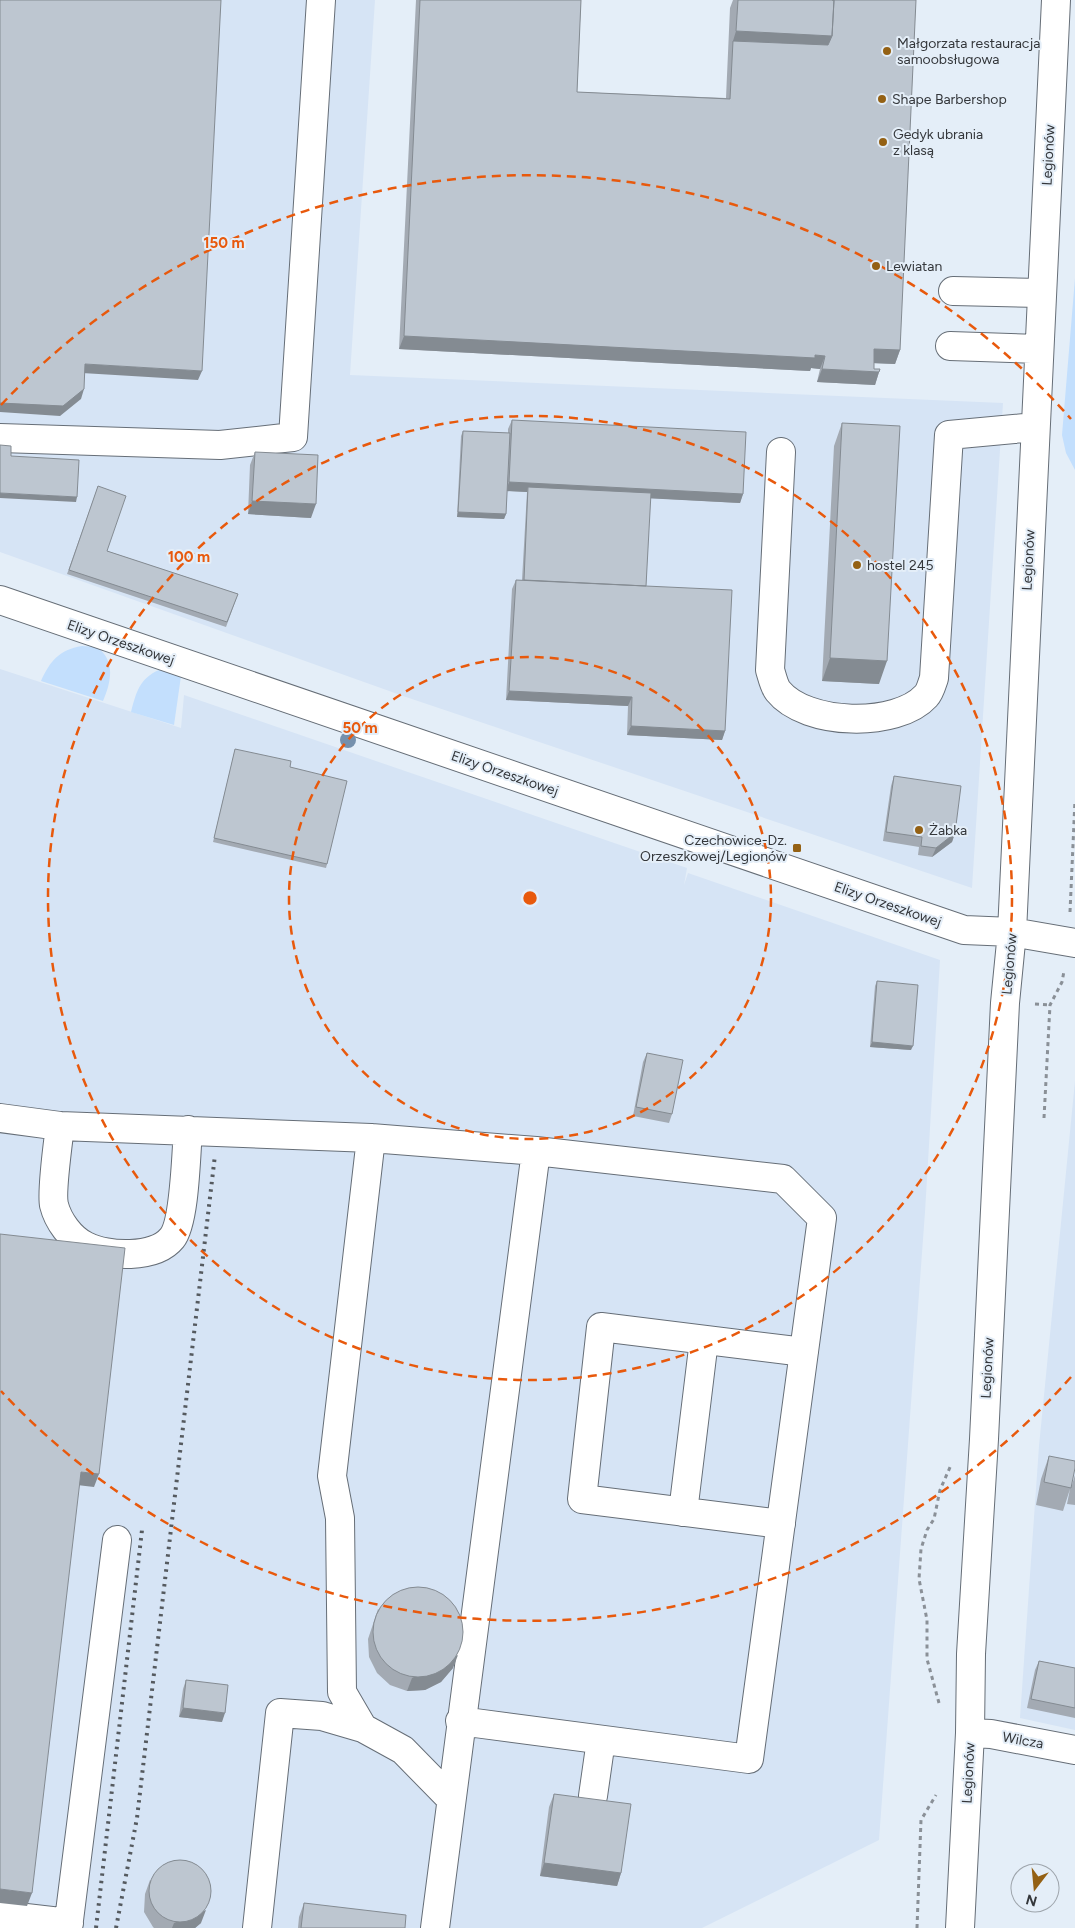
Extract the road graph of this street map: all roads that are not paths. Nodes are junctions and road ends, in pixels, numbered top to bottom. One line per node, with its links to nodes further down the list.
1 (321, 0): 8 (street)
2 (1056, 0): 4 (street, Legionów)
3 (952, 291): 4 (street)
4 (1041, 294): 6 (street, Legionów)
5 (950, 346): 6 (street)
6 (1039, 349): 7 (street, Legionów)
7 (1035, 427): 9 (street); 11 (street, Legionów)
8 (0, 438)
9 (782, 452)
10 (0, 600): 11 (street, Elizy Orzeszkowej)
11 (1012, 932): 12 (street, Elizy Orzeszkowej); 25 (street, Legionów)
12 (1071, 942)
13 (0, 1118): 14 (street)
14 (60, 1126): 15 (street); 15 (street)
15 (188, 1130): 16 (street)
16 (370, 1138): 17 (street); 24 (street)
17 (536, 1151): 19 (street); 23 (street)
18 (704, 1340): 19 (street); 20 (street); 20 (street)
19 (804, 1352): 21 (street)
20 (683, 1512): 21 (street)
21 (781, 1524): 26 (street)
22 (116, 1540): 31 (street)
23 (460, 1721): 26 (street); 29 (street)
24 (364, 1728): 29 (street); 32 (street)
25 (970, 1733): 27 (street, Wilcza); 34 (street, Legionów)
26 (600, 1740): 28 (street)
27 (1075, 1750)
28 (593, 1796)
29 (451, 1800): 33 (street)
30 (0, 1916): 31 (street)
31 (69, 1925)
32 (256, 1928)
33 (435, 1928)
34 (960, 1928)

